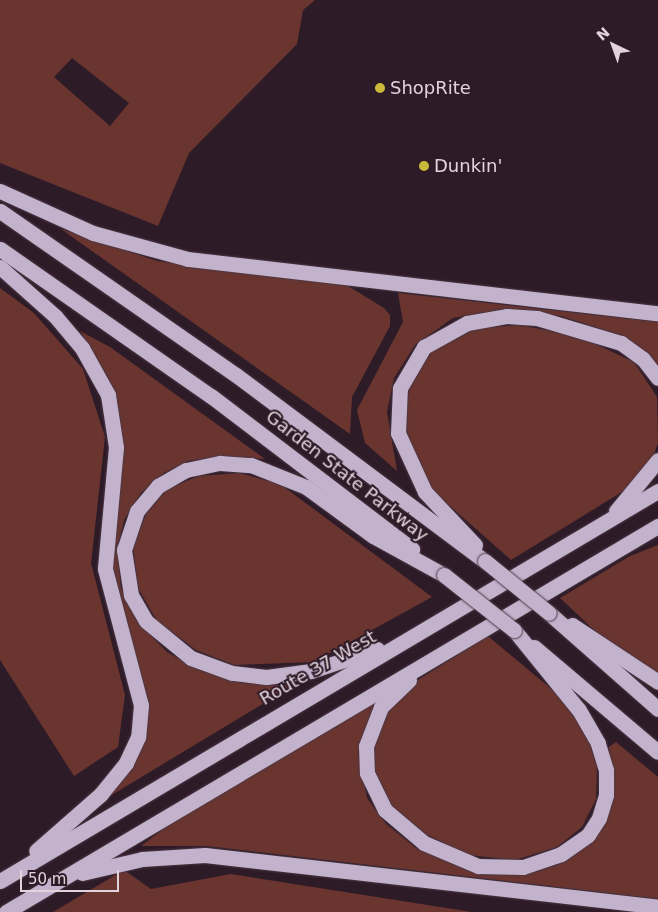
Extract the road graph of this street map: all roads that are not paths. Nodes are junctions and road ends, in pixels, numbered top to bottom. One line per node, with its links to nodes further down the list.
1 (0, 191): 5 (highway)
2 (0, 211): 13 (highway, Garden State Parkway)
3 (0, 249): 14 (highway, Garden State Parkway)
4 (0, 267): 22 (highway)
5 (658, 313)
6 (658, 378): 13 (highway)
7 (658, 460): 9 (highway)
8 (658, 491): 9 (highway, Route 37 West)
9 (603, 524): 17 (highway, Route 37 West)
10 (658, 526): 12 (highway)
11 (658, 537): 12 (highway)
12 (609, 554): 18 (highway)
13 (485, 561): 15 (highway, Garden State Parkway, bridge)
14 (444, 575): 16 (highway, Garden State Parkway, bridge); 17 (highway)
15 (550, 613): 19 (highway); 20 (highway, Garden State Parkway)
16 (514, 630): 18 (highway); 21 (highway, Garden State Parkway)
17 (394, 646): 22 (highway, Route 37 West)
18 (451, 646): 23 (highway)
19 (658, 682)
20 (658, 709)
21 (658, 752)
22 (5, 878)
23 (27, 900): 24 (highway); 25 (highway)
24 (658, 907)
25 (6, 912)

